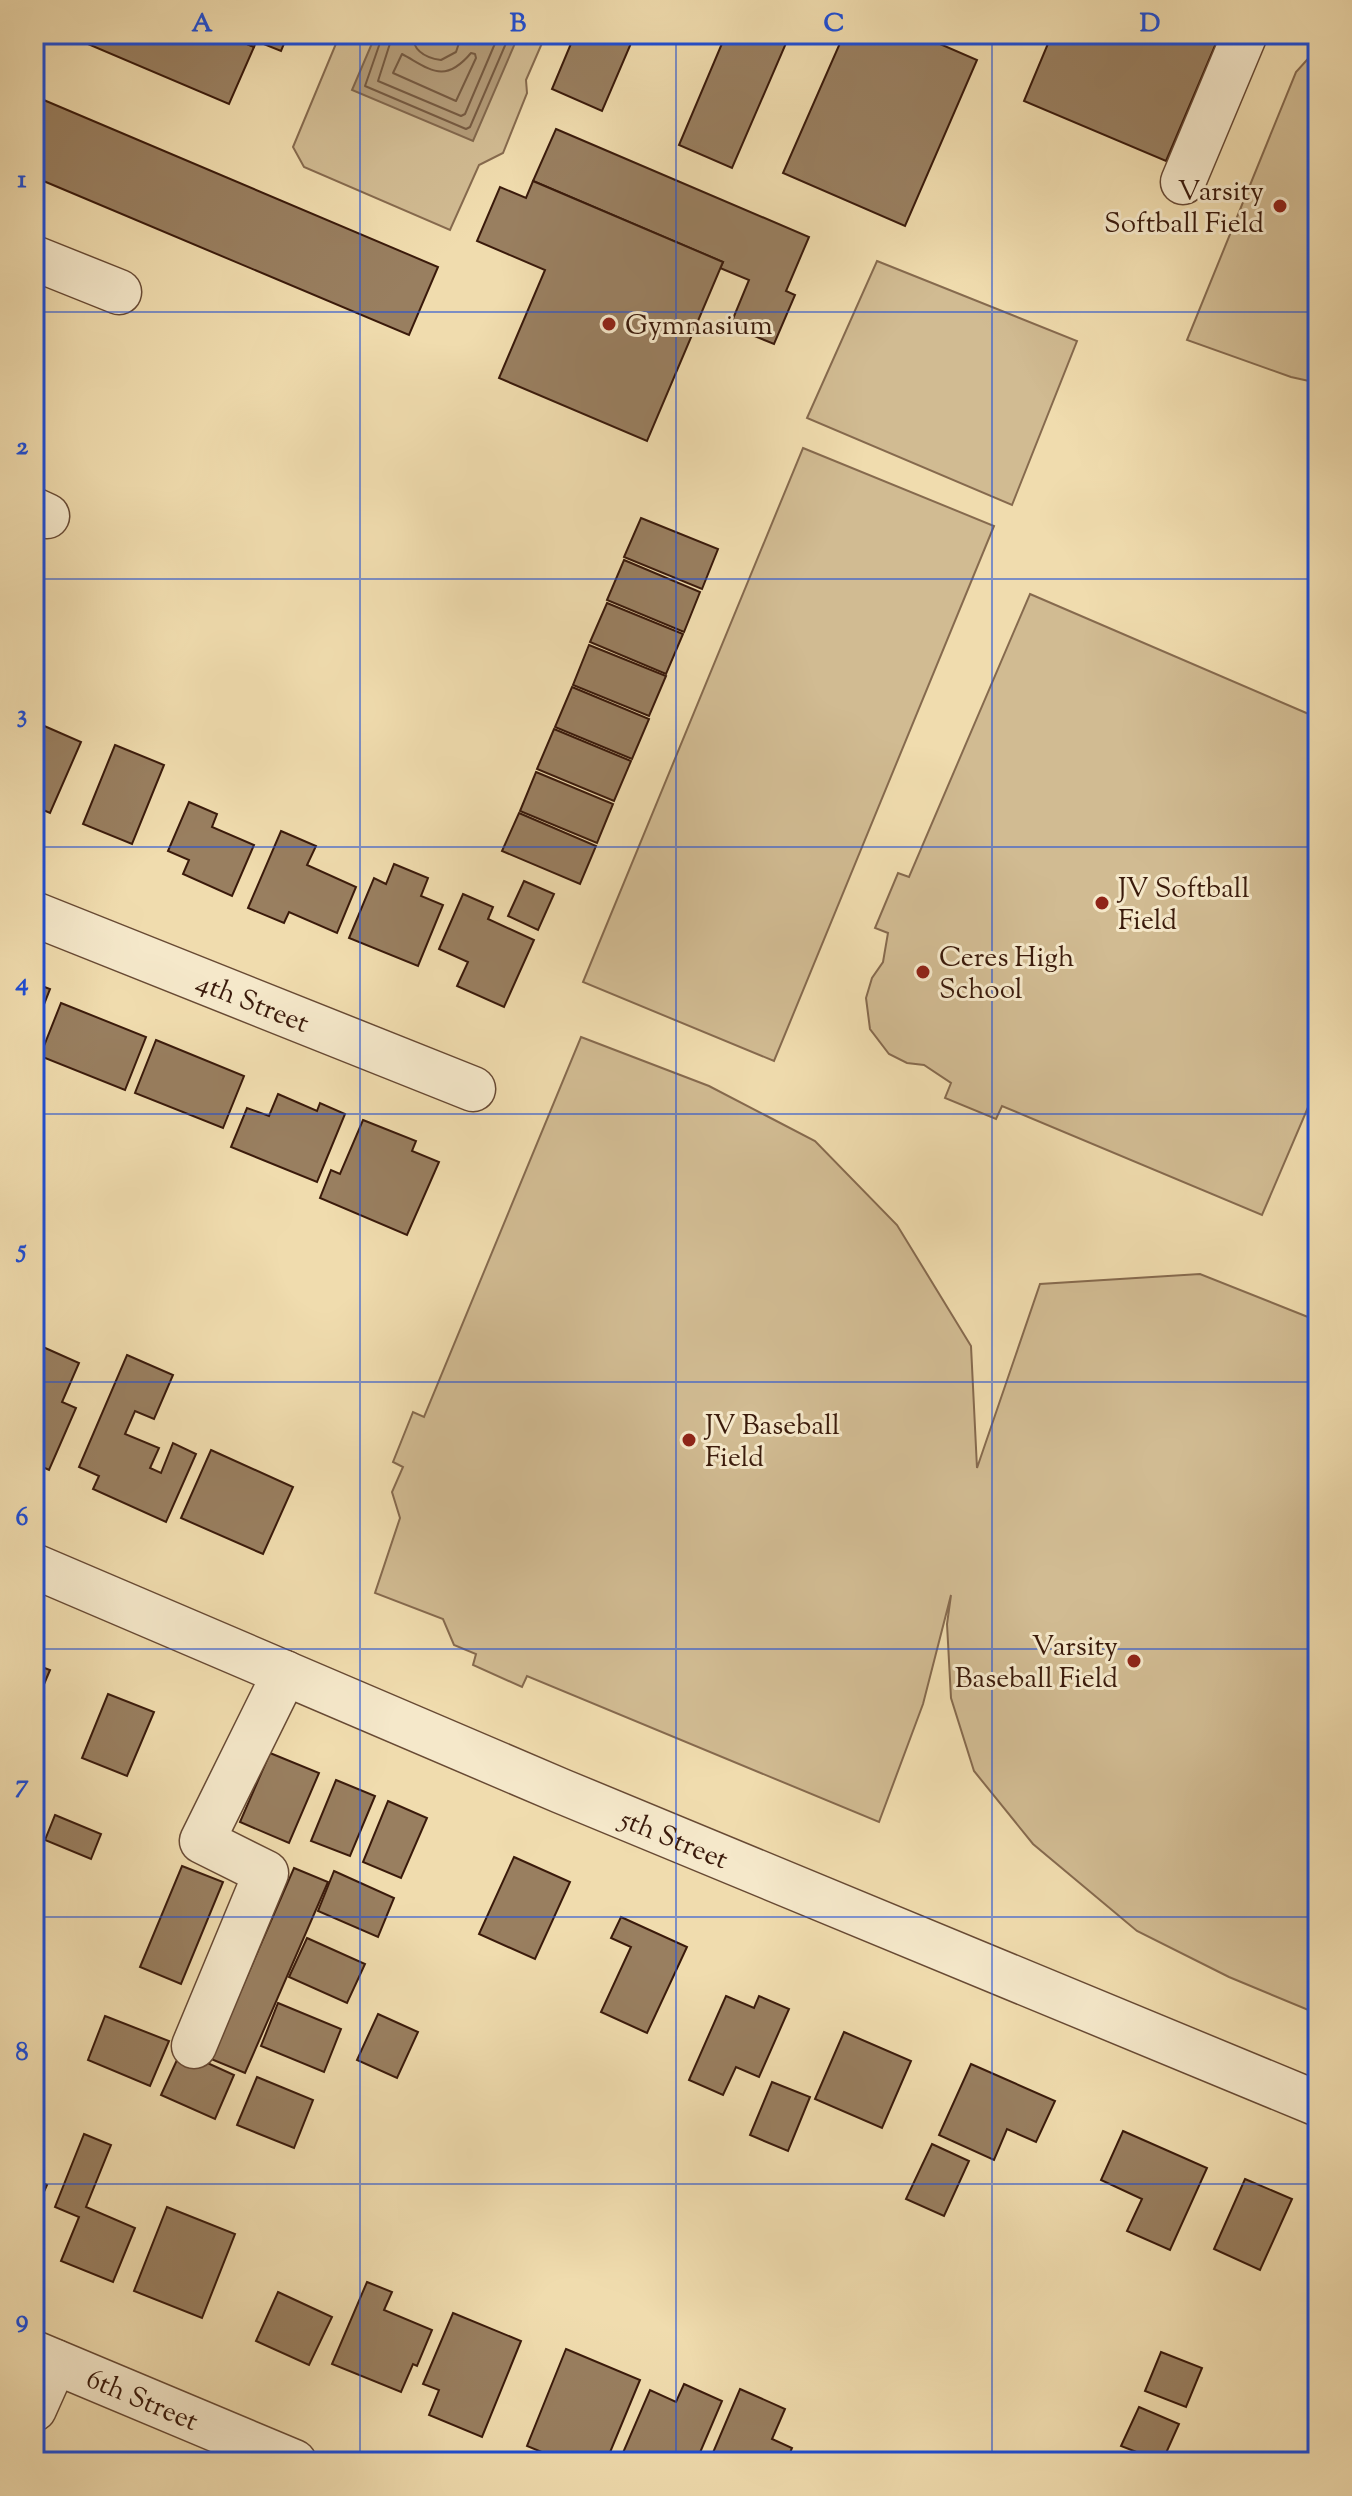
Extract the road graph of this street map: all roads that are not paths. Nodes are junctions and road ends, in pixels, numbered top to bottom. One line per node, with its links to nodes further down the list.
1 (1245, 34): 2 (street)
2 (1183, 182)
3 (34, 258): 4 (street)
4 (119, 292)
5 (34, 914): 6 (street, 4th Street)
6 (473, 1089)
7 (34, 1566): 8 (street, 5th Street)
8 (285, 1673): 9 (street); 10 (street, 5th Street)
9 (194, 2046)
10 (1318, 2104)
11 (44, 2358): 12 (street); 13 (street, 6th Street)
12 (34, 2409)
13 (294, 2462)

